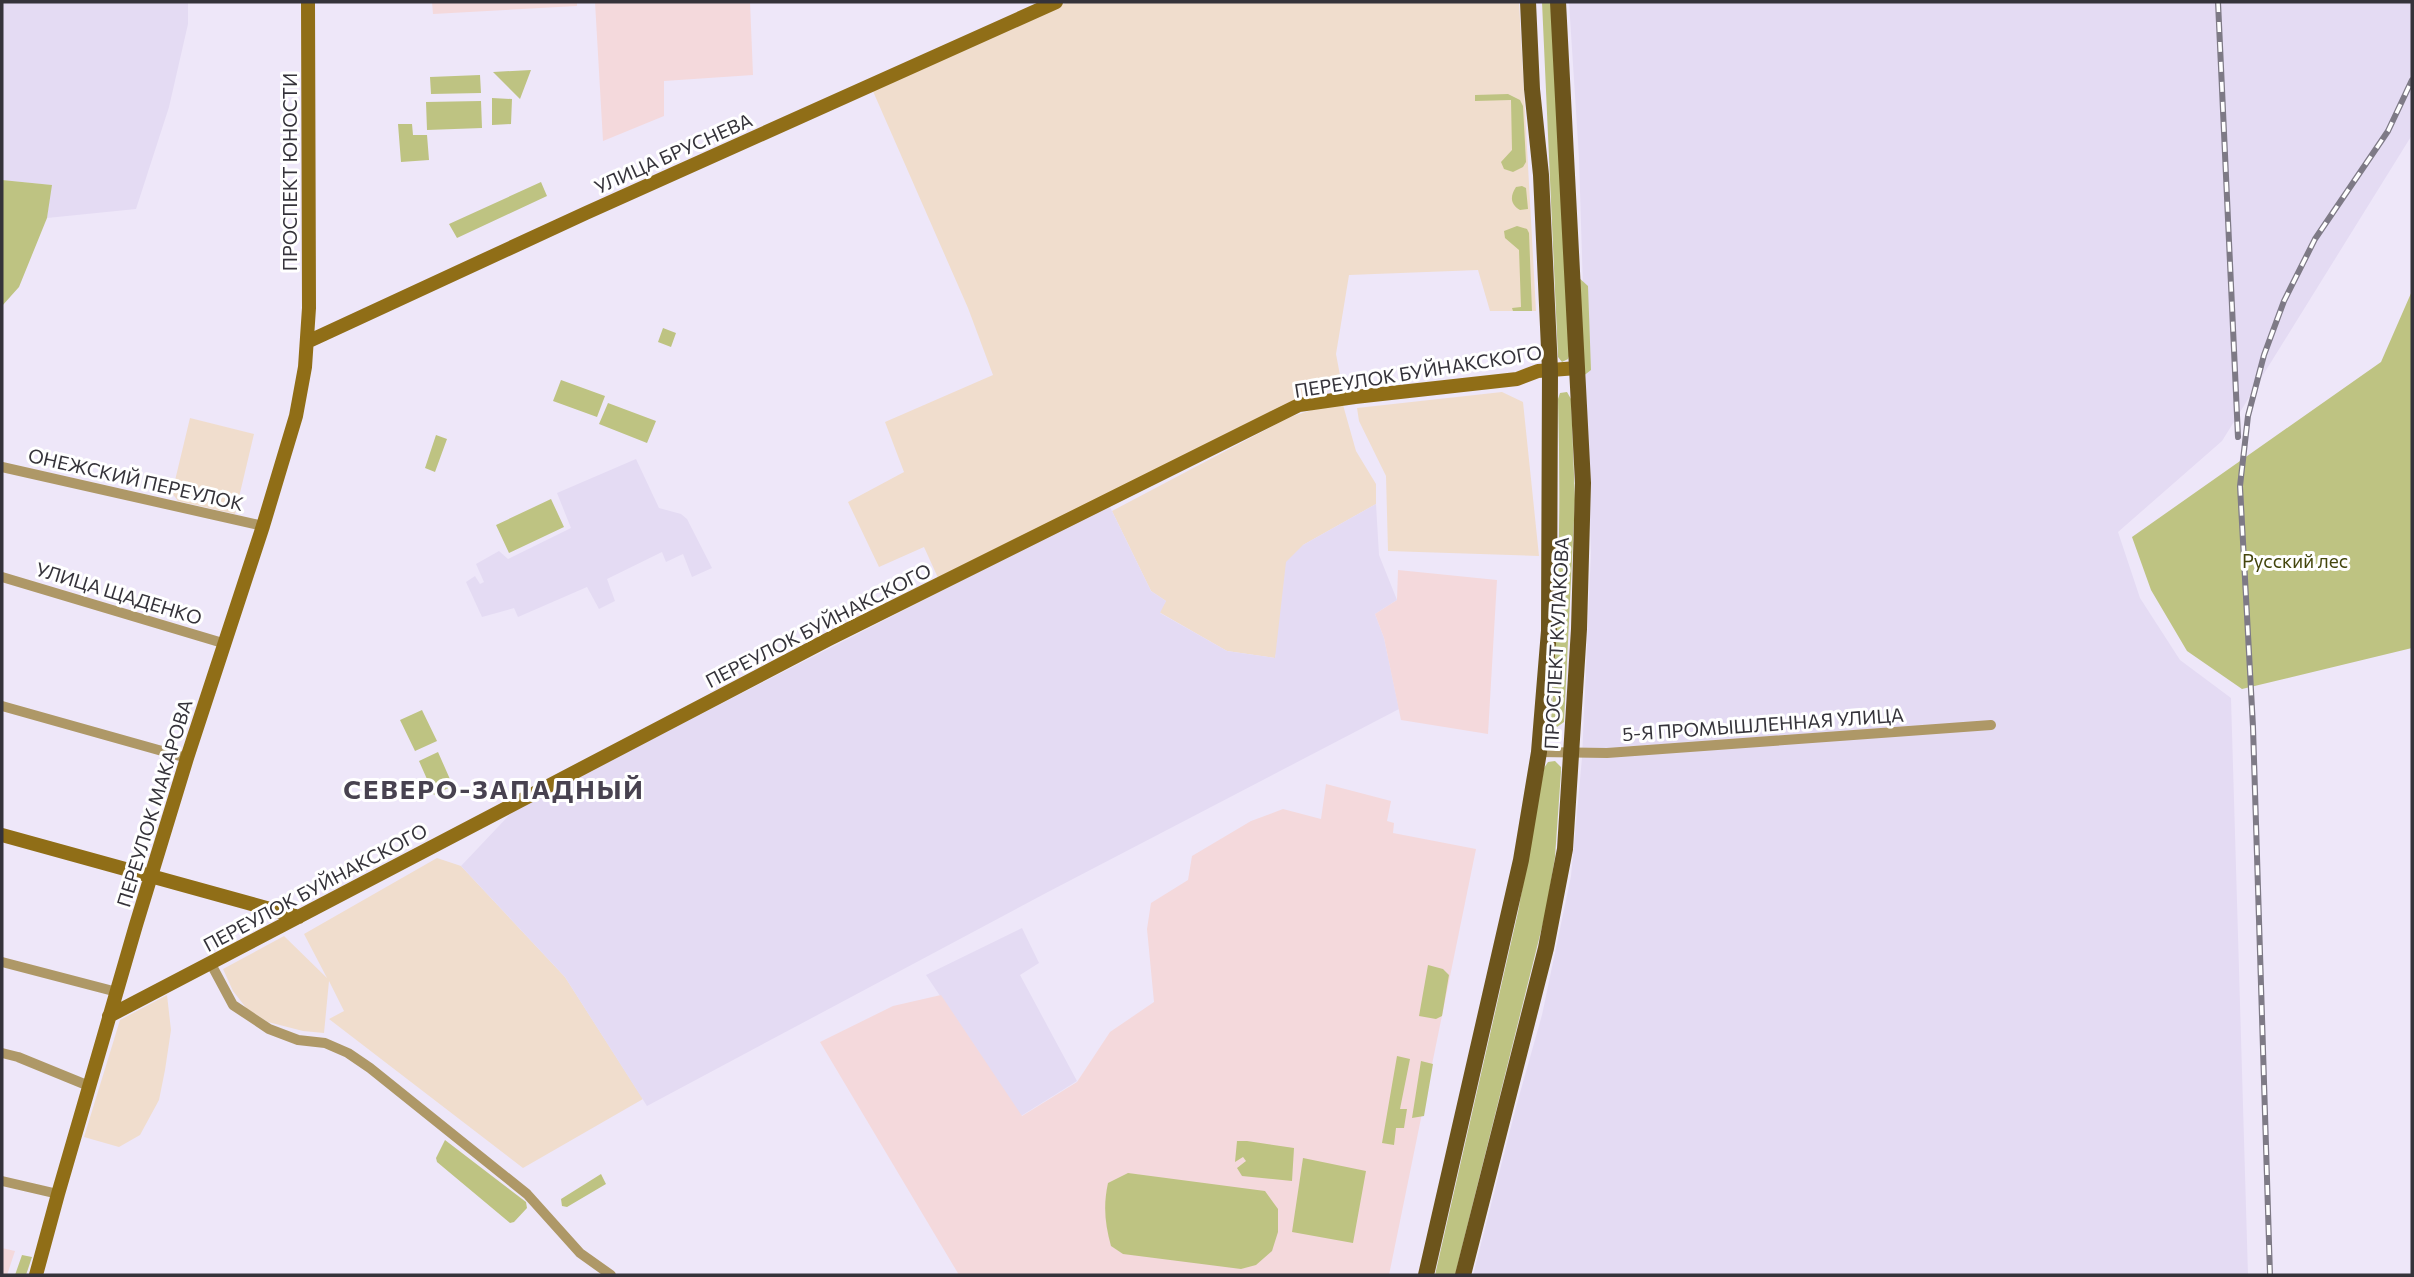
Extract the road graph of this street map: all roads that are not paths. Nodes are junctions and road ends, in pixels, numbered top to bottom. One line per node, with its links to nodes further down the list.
1 (308, 2): 5 (street, ПРОСПЕКТ ЮНОСТИ)
2 (1056, 2): 5 (street, УЛИЦА БРУСНЕВА)
3 (1528, 2): 7 (main road, ПРОСПЕКТ КУЛАКОВА)
4 (1558, 2): 6 (main road, ПРОСПЕКТ КУЛАКОВА)
5 (307, 342): 9 (street, ПЕРЕУЛОК МАКАРОВА)
6 (1577, 368): 7 (street, ПЕРЕУЛОК БУЙНАКСКОГО); 15 (main road, ПРОСПЕКТ КУЛАКОВА)
7 (1549, 370): 14 (main road, ПРОСПЕКТ КУЛАКОВА); 19 (street, ПЕРЕУЛОК БУЙНАКСКОГО)
8 (2, 467): 9 (street, ОНЕЖСКИЙ ПЕРЕУЛОК)
9 (263, 526): 11 (street, ПЕРЕУЛОК МАКАРОВА)
10 (2, 577): 11 (street, УЛИЦА ЩАДЕНКО)
11 (226, 644): 16 (street, ПЕРЕУЛОК МАКАРОВА)
12 (2, 706): 16 (street)
13 (1991, 725): 15 (street, 5-Я ПРОМЫШЛЕННАЯ УЛИЦА)
14 (1539, 752): 15 (street, 5-Я ПРОМЫШЛЕННАЯ УЛИЦА); 30 (main road, ПРОСПЕКТ КУЛАКОВА)
15 (1572, 754): 31 (main road, ПРОСПЕКТ КУЛАКОВА)
16 (187, 758): 18 (street, ПЕРЕУЛОК МАКАРОВА)
17 (2, 835): 18 (street)
18 (152, 877): 19 (street); 22 (street, ПЕРЕУЛОК МАКАРОВА)
19 (299, 917): 21 (street, ПЕРЕУЛОК БУЙНАКСКОГО)
20 (2, 962): 22 (street)
21 (211, 964): 23 (street, ПЕРЕУЛОК БУЙНАКСКОГО); 29 (street)
22 (117, 992): 23 (street, ПЕРЕУЛОК МАКАРОВА)
23 (109, 1016): 25 (street, ПЕРЕУЛОК МАКАРОВА)
24 (2, 1053): 25 (street)
25 (89, 1086): 27 (street, ПЕРЕУЛОК МАКАРОВА)
26 (2, 1181): 27 (street)
27 (58, 1194): 28 (street, ПЕРЕУЛОК МАКАРОВА)
28 (36, 1275)
29 (611, 1275)
30 (1426, 1275)
31 (1463, 1275)

